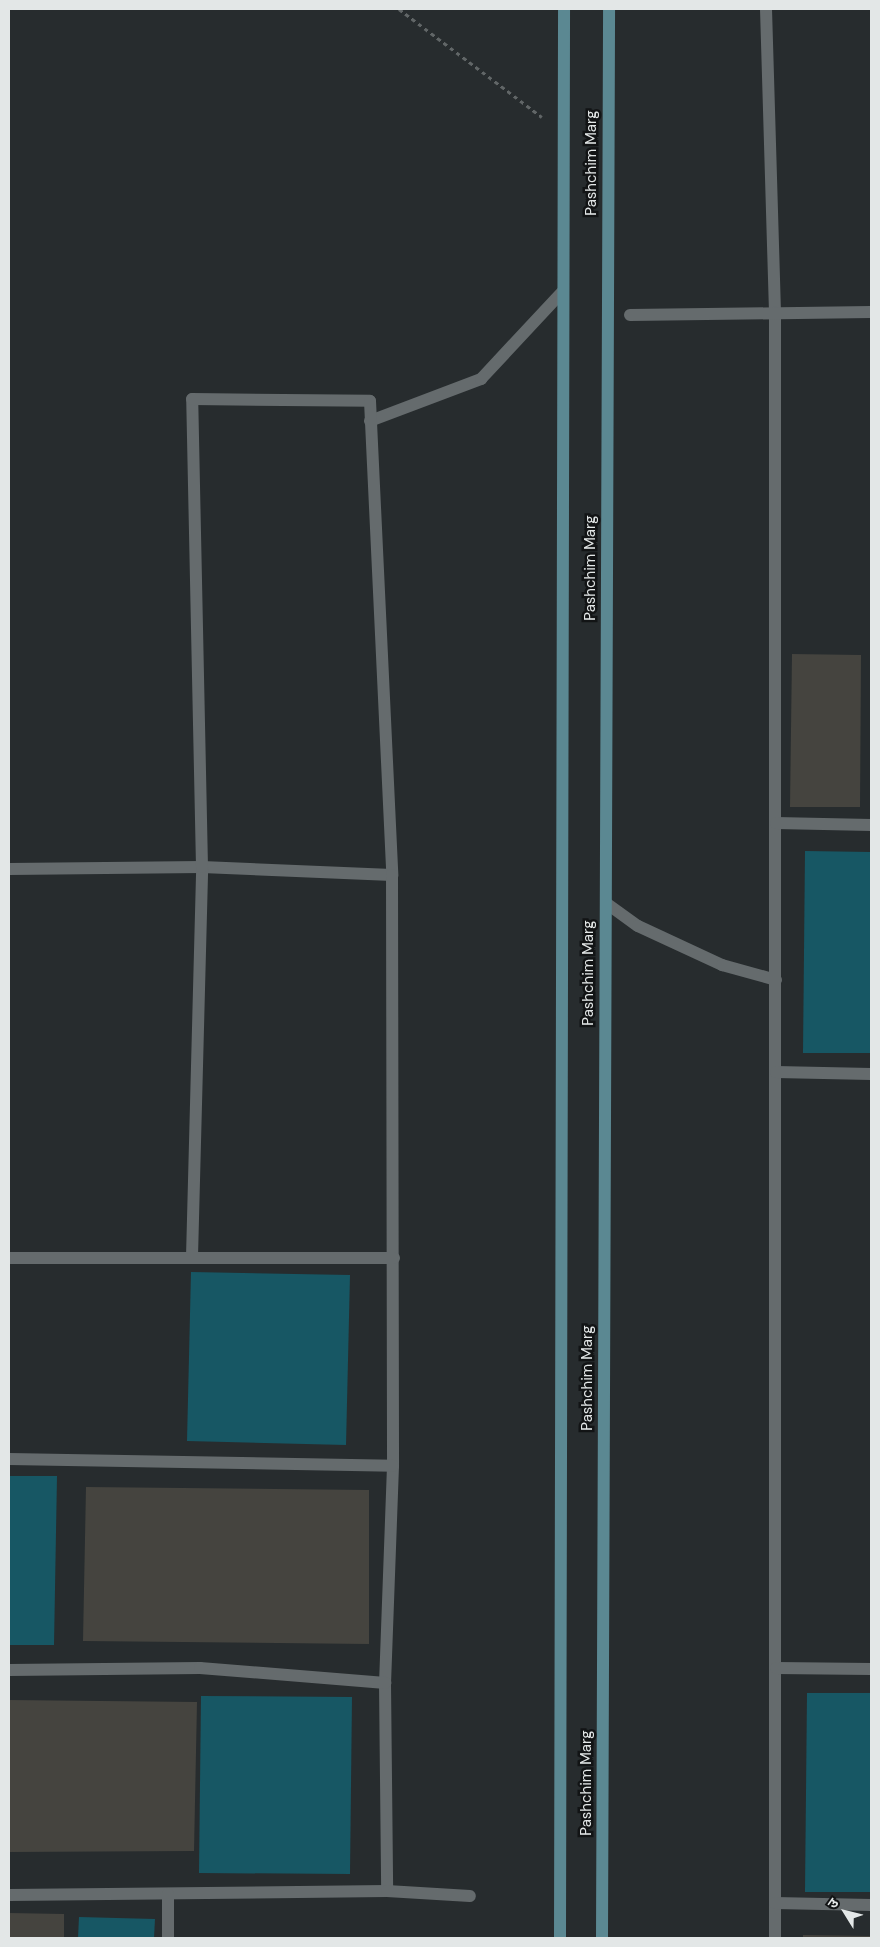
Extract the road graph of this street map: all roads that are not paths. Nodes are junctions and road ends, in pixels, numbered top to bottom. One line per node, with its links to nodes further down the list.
1 (564, 9): 4 (main road, Pashchim Marg)
2 (609, 9): 14 (main road, Pashchim Marg)
3 (766, 9): 5 (street)
4 (563, 291): 8 (street); 34 (main road, Pashchim Marg)
5 (775, 312): 6 (street); 7 (street); 9 (street)
6 (871, 312)
7 (630, 315)
8 (370, 421): 11 (street); 13 (street)
9 (776, 822): 10 (street); 15 (street)
10 (871, 825)
11 (202, 867): 12 (street); 13 (street); 18 (street)
12 (9, 870)
13 (392, 875): 20 (street)
14 (606, 903): 15 (street); 35 (main road, Pashchim Marg)
15 (776, 980): 16 (street)
16 (776, 1072): 17 (street); 23 (street)
17 (871, 1074)
18 (192, 1257): 19 (street); 20 (street)
19 (9, 1258)
20 (394, 1258): 22 (street)
21 (9, 1459): 22 (street)
22 (394, 1466): 26 (street)
23 (776, 1668): 24 (street); 31 (street)
24 (871, 1669)
25 (9, 1670): 26 (street)
26 (385, 1683): 27 (street)
27 (387, 1891): 28 (street); 30 (street)
28 (168, 1894): 29 (street); 33 (street)
29 (9, 1895)
30 (470, 1896)
31 (776, 1903): 32 (street); 36 (street)
32 (871, 1905)
33 (168, 1938)
34 (560, 1938)
35 (602, 1938)
36 (776, 1938)

